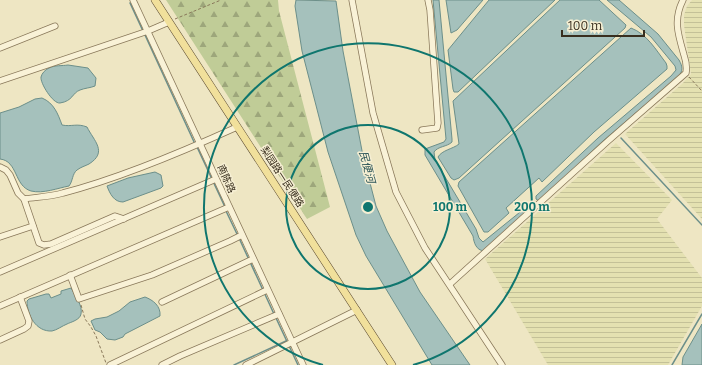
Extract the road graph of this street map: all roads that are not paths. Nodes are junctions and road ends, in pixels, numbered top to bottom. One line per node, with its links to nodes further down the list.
1 (133, 0): 8 (street, 南陈路)
2 (155, 0): 6 (main road, 梨园路一民便路)
3 (352, 0): 25 (street)
4 (428, 0): 12 (street)
5 (683, 0): 25 (street)
6 (169, 22): 8 (street); 11 (main road, 梨园路一民便路)
7 (55, 26): 9 (street)
8 (145, 32): 10 (street); 13 (street, 南陈路)
9 (0, 48)
10 (0, 81)
11 (237, 127): 13 (street); 30 (main road, 梨园路一民便路)
12 (422, 130)
13 (198, 145): 15 (street, 南陈路); 16 (street)
14 (0, 167): 16 (street)
15 (214, 181): 17 (street, 南陈路); 18 (street)
16 (24, 199): 19 (street)
17 (227, 208): 20 (street, 南陈路); 24 (street)
18 (124, 219): 19 (street); 23 (street)
19 (33, 226): 21 (street)
20 (239, 236): 22 (street, 南陈路); 24 (street)
21 (0, 237)
22 (251, 260): 26 (street, 南陈路); 28 (street)
23 (0, 272)
24 (70, 275): 27 (street)
25 (450, 284): 39 (street)
26 (265, 291): 31 (street, 南陈路); 34 (street)
27 (20, 297): 29 (street); 32 (street)
28 (162, 302)
29 (0, 306)
30 (357, 310): 33 (street); 38 (main road, 梨园路一民便路)
31 (276, 315): 33 (street, 南陈路); 35 (street)
32 (0, 340)
33 (290, 344): 36 (street); 37 (street, 南陈路)
34 (110, 365)
35 (162, 365)
36 (246, 365)
37 (303, 365)
38 (392, 365)
39 (502, 365)

